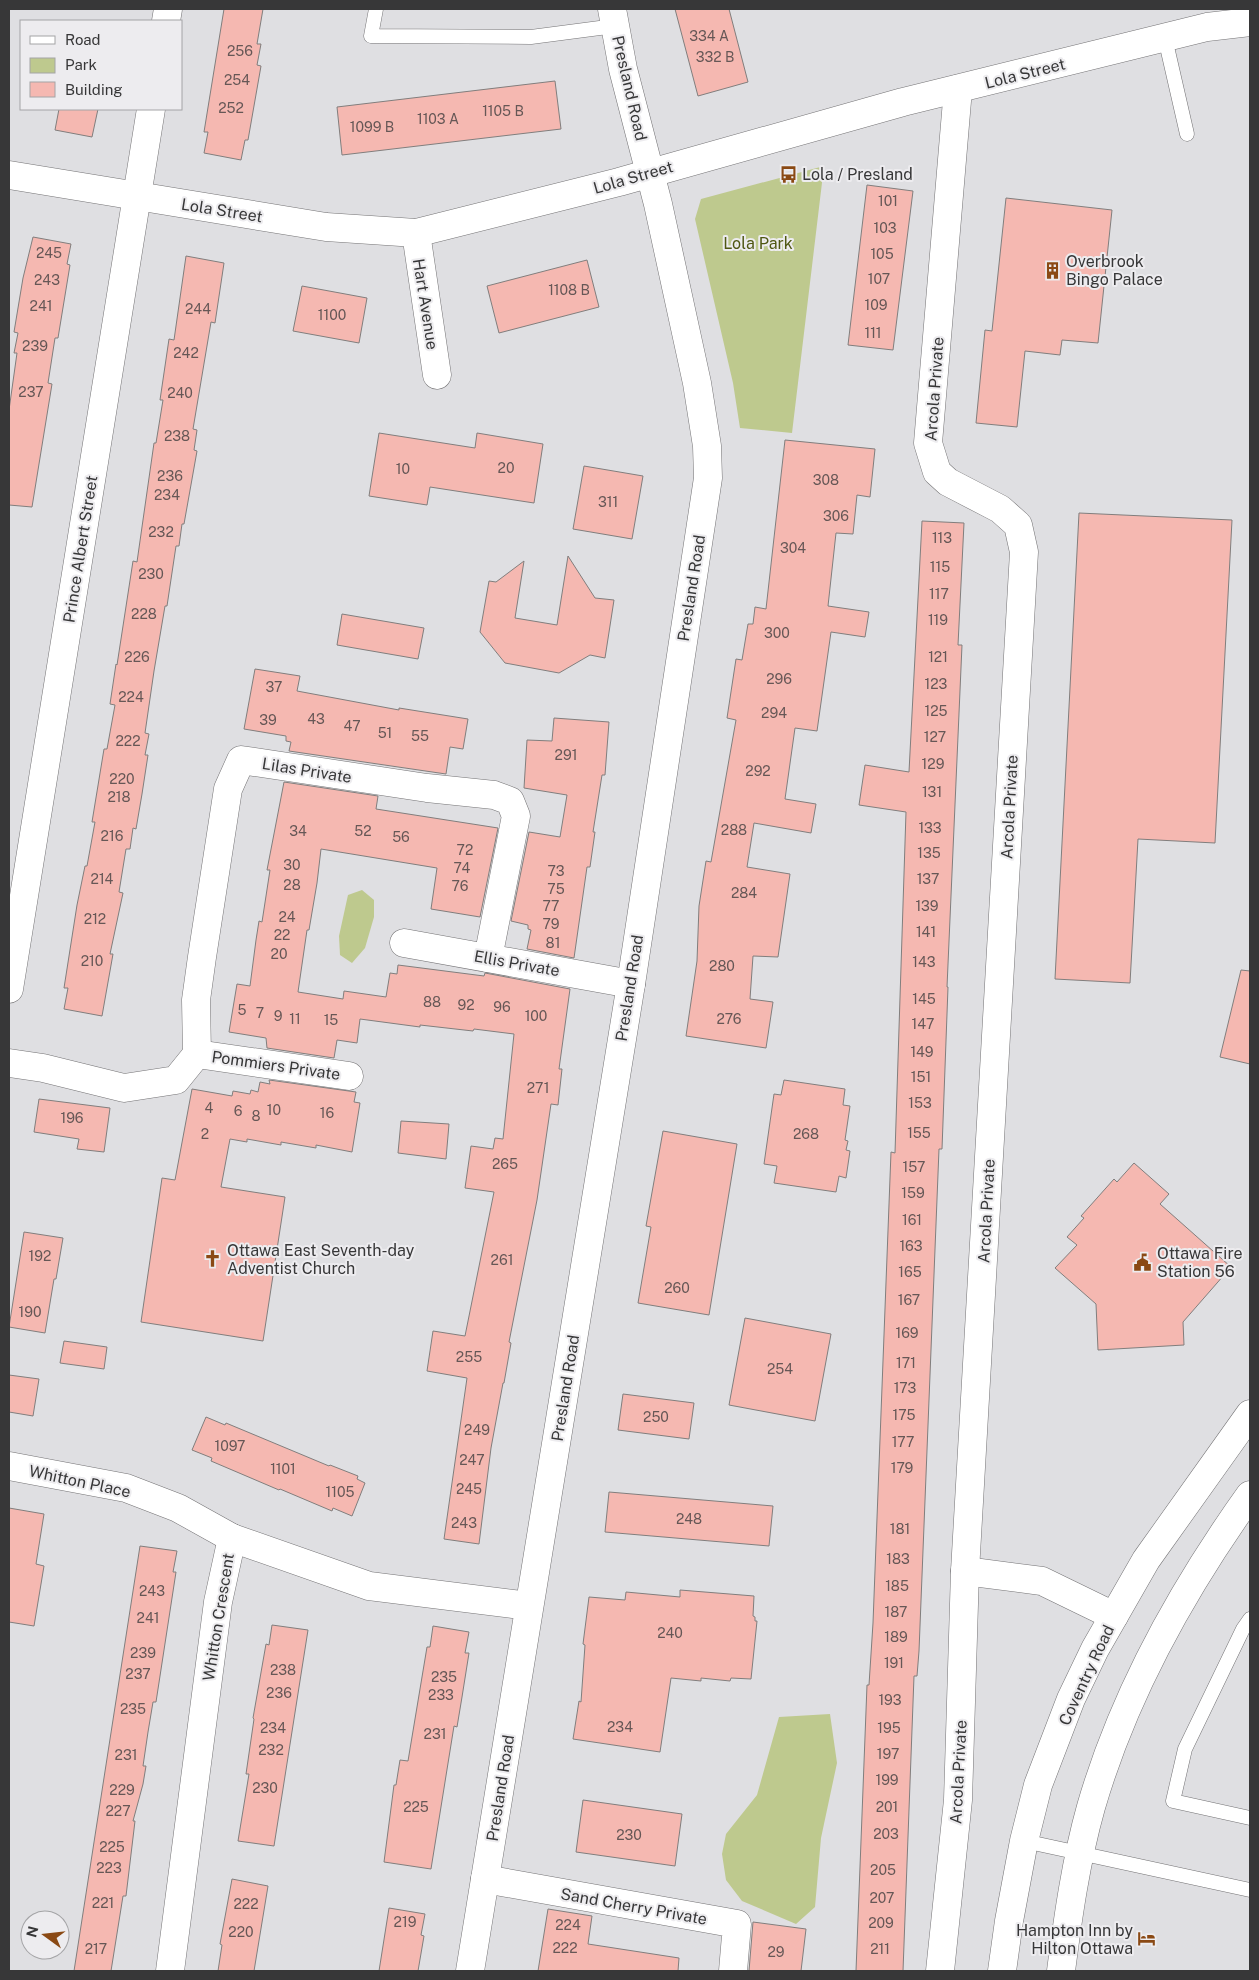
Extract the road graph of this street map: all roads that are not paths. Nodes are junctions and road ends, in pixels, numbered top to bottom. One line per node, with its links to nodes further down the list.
1 (376, 9): 2 (lane)
2 (614, 18): 8 (street, Presland Road)
3 (1250, 22): 4 (street, Lola Street)
4 (1165, 38): 5 (street, Lola Street); 7 (lane)
5 (958, 89): 8 (street, Lola Street); 24 (street, Arcola Private)
6 (151, 110): 10 (street, Prince Albert Street)
7 (1187, 134)
8 (650, 173): 11 (street, Lola Street); 15 (street, Presland Road)
9 (9, 174): 10 (street, Lola Street)
10 (137, 196): 11 (street, Lola Street); 16 (street, Prince Albert Street)
11 (416, 234): 12 (street, Hart Avenue)
12 (436, 375)
13 (404, 944): 14 (street, Ellis Private)
14 (488, 958): 15 (street, Ellis Private); 17 (street, Lilas Private)
15 (630, 984): 25 (street, Presland Road)
16 (9, 989)
17 (197, 1054): 18 (street, Pommiers Private); 19 (street, Pommiers Private)
18 (9, 1063)
19 (349, 1076)
20 (1250, 1414): 26 (street, Coventry Road)
21 (9, 1466): 23 (street, Whitton Place)
22 (1250, 1494): 30 (street)
23 (232, 1538): 25 (street, Whitton Crescent); 33 (street, Whitton Crescent)
24 (965, 1571): 26 (street); 36 (street, Arcola Private)
25 (529, 1606): 31 (street, Presland Road)
26 (1114, 1616): 29 (street, Coventry Road)
27 (1250, 1619): 28 (lane)
28 (1250, 1818)
29 (1024, 1840): 30 (lane); 37 (street, Coventry Road)
30 (1080, 1854): 32 (lane); 38 (street)
31 (485, 1879): 34 (street, Presland Road); 35 (street, Sand Cherry Private)
32 (1250, 1890)
33 (170, 1971)
34 (470, 1971)
35 (733, 1971)
36 (940, 1971)
37 (1002, 1971)
38 (1061, 1971)

